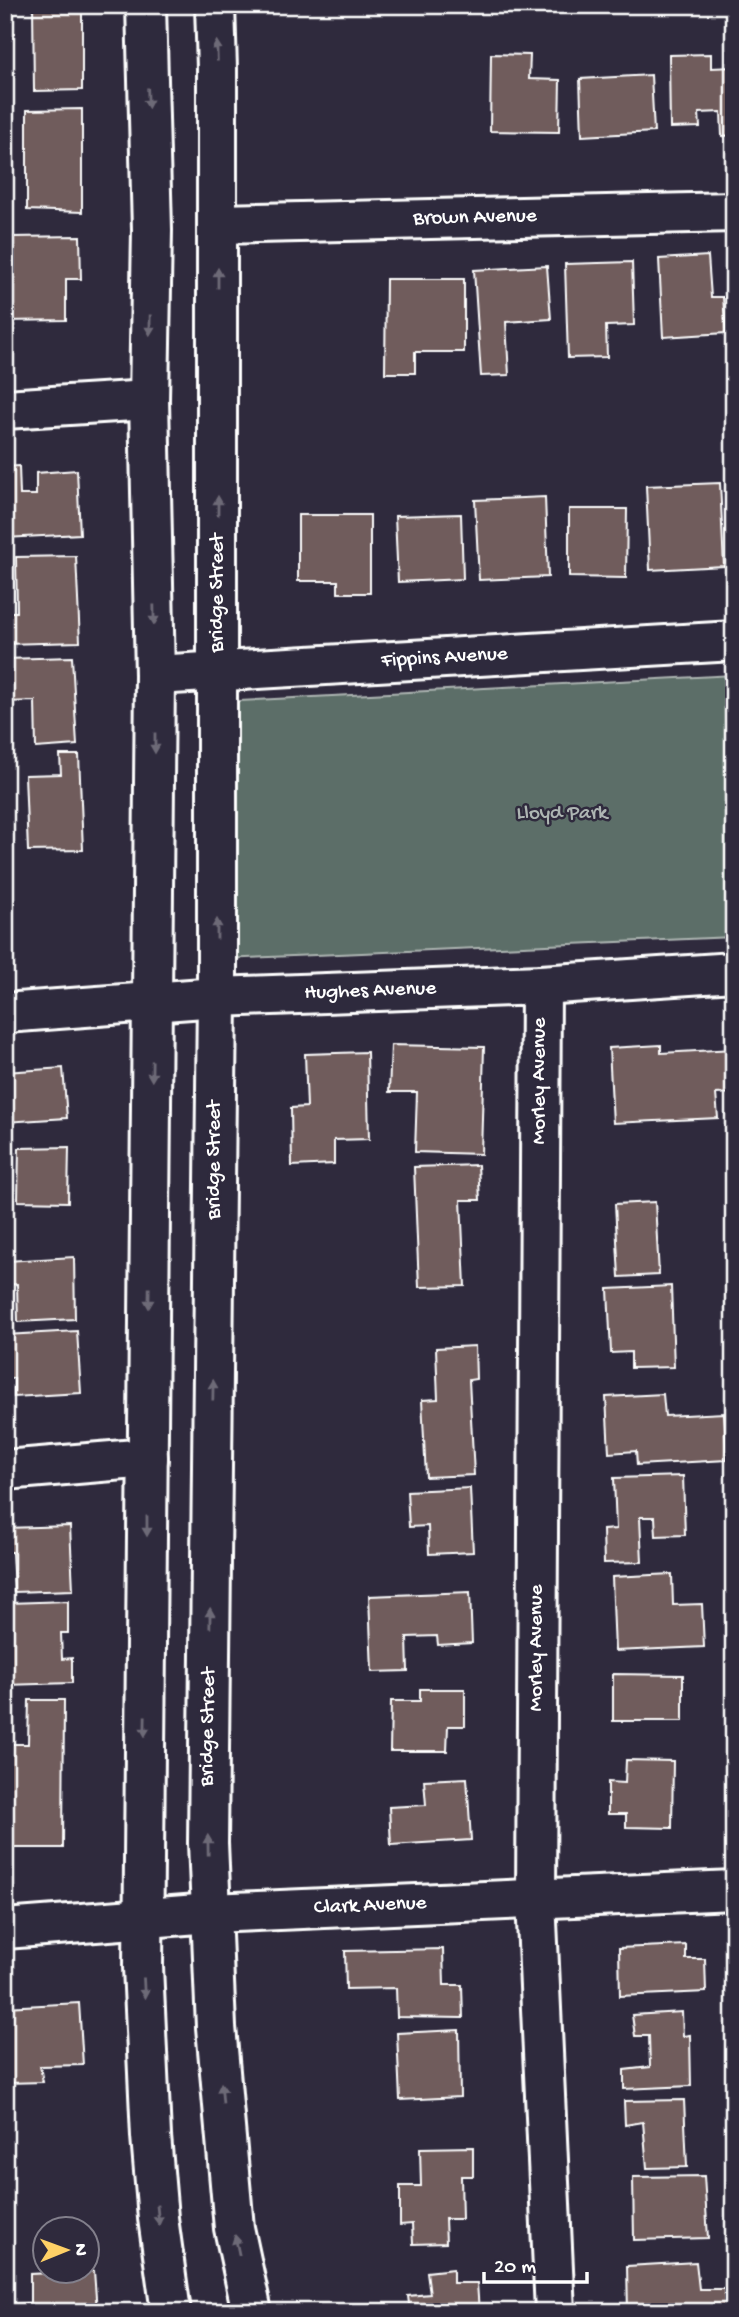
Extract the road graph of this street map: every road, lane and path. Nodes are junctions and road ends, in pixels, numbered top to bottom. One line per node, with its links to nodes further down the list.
1 (146, 5): 5 (main road, one-way to 5)
2 (215, 5): 4 (main road, Bridge Street, one-way to 2)
3 (734, 212): 4 (main road, Brown Avenue)
4 (218, 223): 8 (main road, Bridge Street, one-way to 4)
5 (149, 400): 6 (main road); 9 (main road, one-way to 9)
6 (5, 410)
7 (734, 641): 8 (main road, Fippins Avenue)
8 (217, 670): 9 (main road, Fippins Avenue); 12 (main road, Bridge Street, one-way to 8)
9 (155, 675): 13 (main road, one-way to 13)
10 (734, 972): 11 (main road, Hughes Avenue)
11 (541, 985): 12 (main road, Hughes Avenue); 18 (main road, Morley Avenue)
12 (217, 998): 13 (main road, Hughes Avenue); 19 (main road, Bridge Street, one-way to 12)
13 (153, 1003): 14 (main road, Hughes Avenue); 15 (main road, one-way to 15)
14 (5, 1013)
15 (148, 1458): 16 (main road); 20 (main road, one-way to 20)
16 (5, 1470)
17 (734, 1889): 18 (main road, Clark Avenue)
18 (536, 1900): 19 (main road, Clark Avenue); 24 (main road, Morley Avenue)
19 (211, 1913): 20 (main road, Clark Avenue); 23 (main road, Bridge Street, one-way to 19)
20 (144, 1920): 21 (main road, Clark Avenue); 22 (main road, one-way to 22)
21 (5, 1929)
22 (171, 2312)
23 (251, 2312)
24 (555, 2312)

